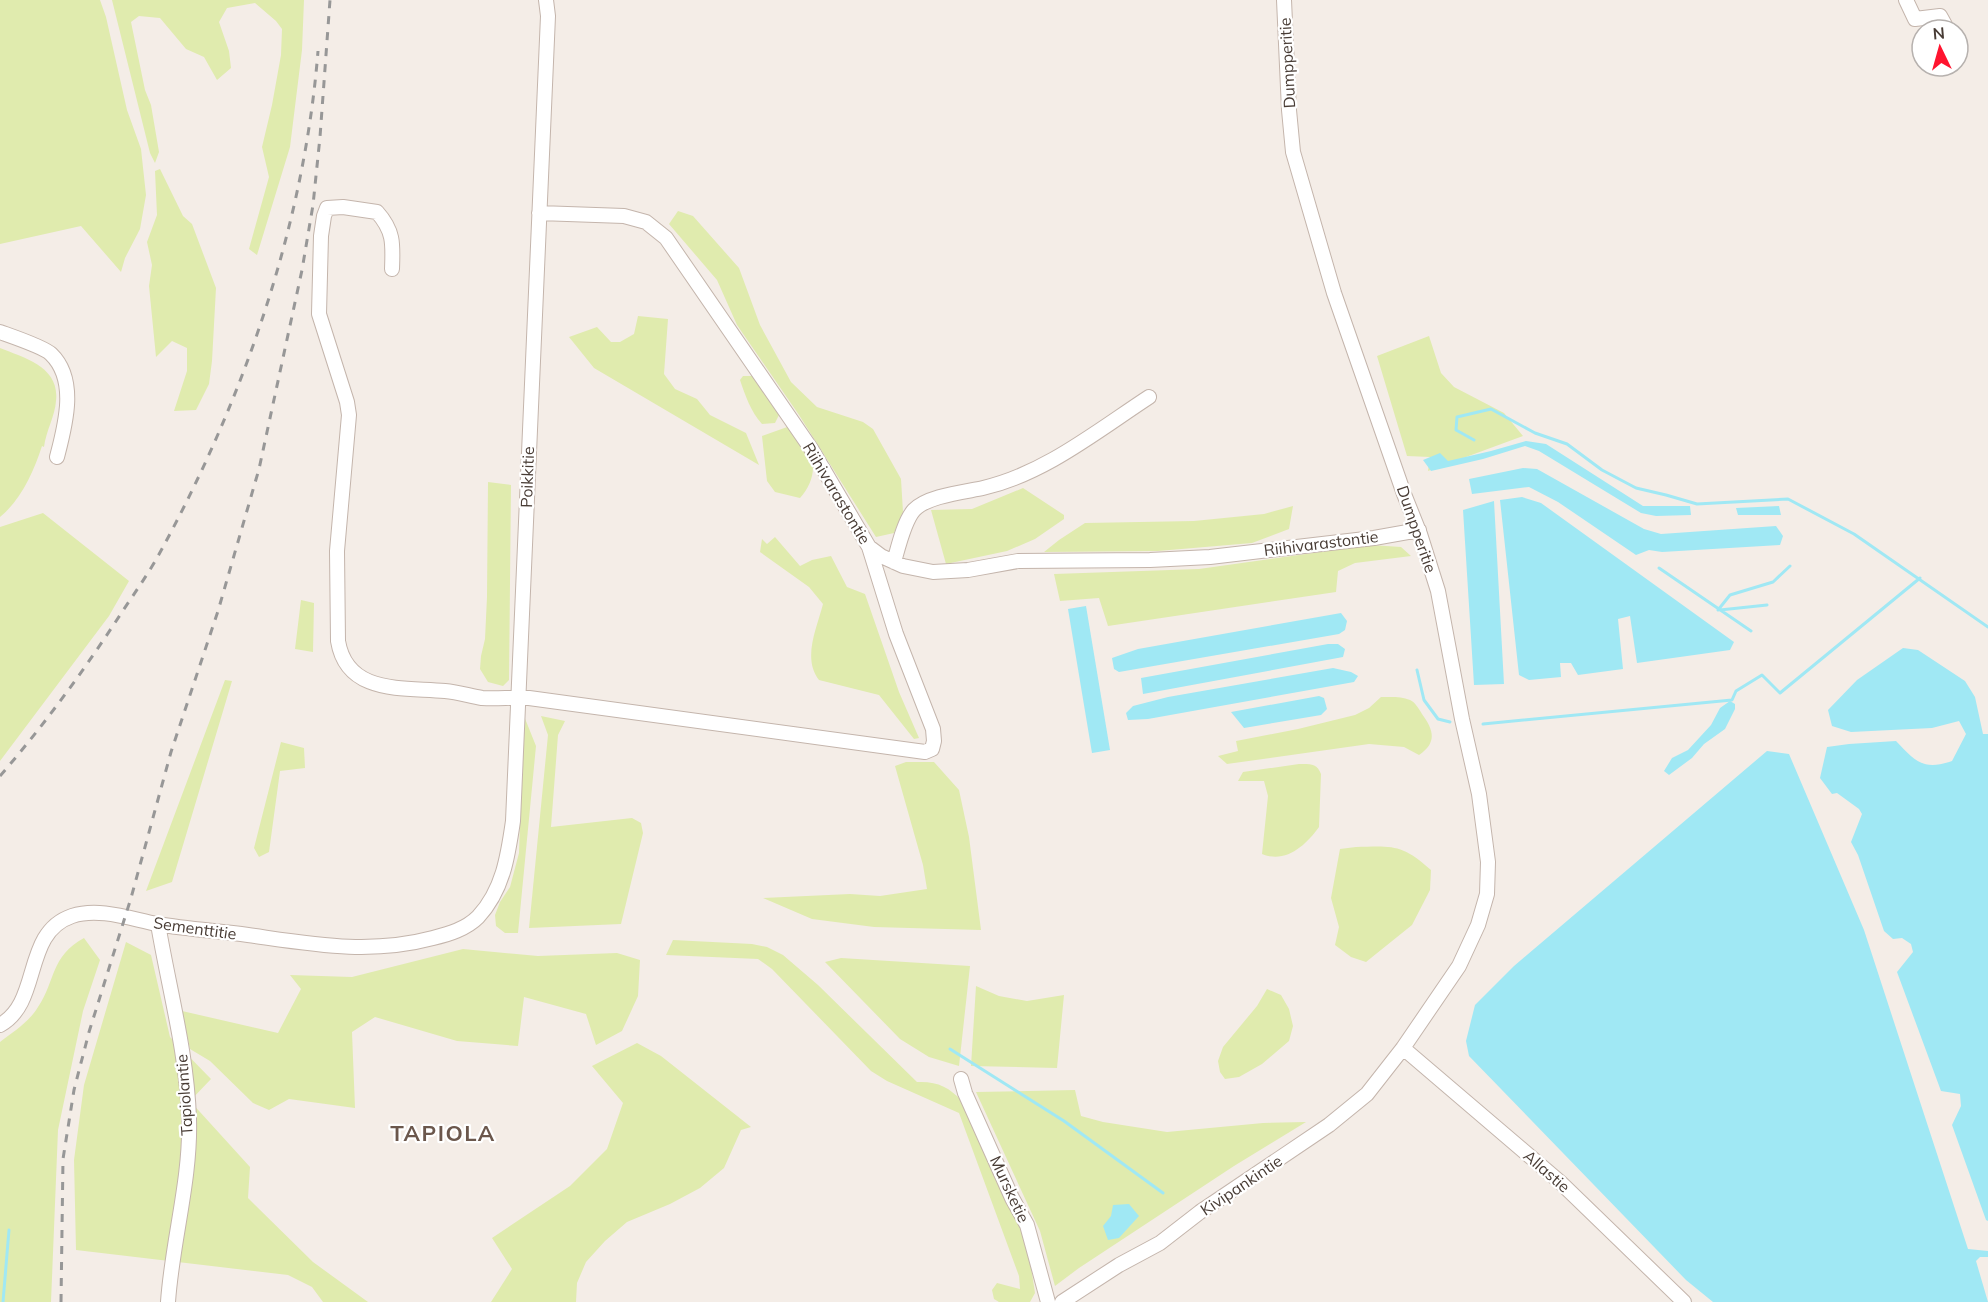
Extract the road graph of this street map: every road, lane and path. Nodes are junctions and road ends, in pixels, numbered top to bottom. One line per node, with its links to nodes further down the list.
1 (546, 0): 7 (street, Poikkitie)
2 (1284, 0): 12 (street, Dumpperitie)
3 (1906, 0): 4 (street)
4 (1915, 18)
5 (1923, 18): 6 (street)
6 (1941, 18)
7 (539, 213): 13 (street, Riihivarastontie); 15 (street, Poikkitie)
8 (392, 268): 15 (street)
9 (0, 332): 11 (street)
10 (1149, 397): 14 (street)
11 (57, 457)
12 (1419, 530): 14 (street, Riihivarastontie); 19 (street, Dumpperitie)
13 (869, 547): 14 (street, Riihivarastontie); 15 (street)
14 (894, 562)
15 (518, 697): 17 (street, Poikkitie)
16 (158, 924): 17 (street, Sementtitie); 18 (street, Sementtitie); 21 (street, Tapiolantie)
17 (454, 933)
18 (0, 1025)
19 (1403, 1048): 23 (street, Kivipankintie); 24 (street, Allastie)
20 (962, 1079): 22 (street, Mursketie)
21 (168, 1302)
22 (1048, 1302)
23 (1062, 1302)
24 (1684, 1302)

